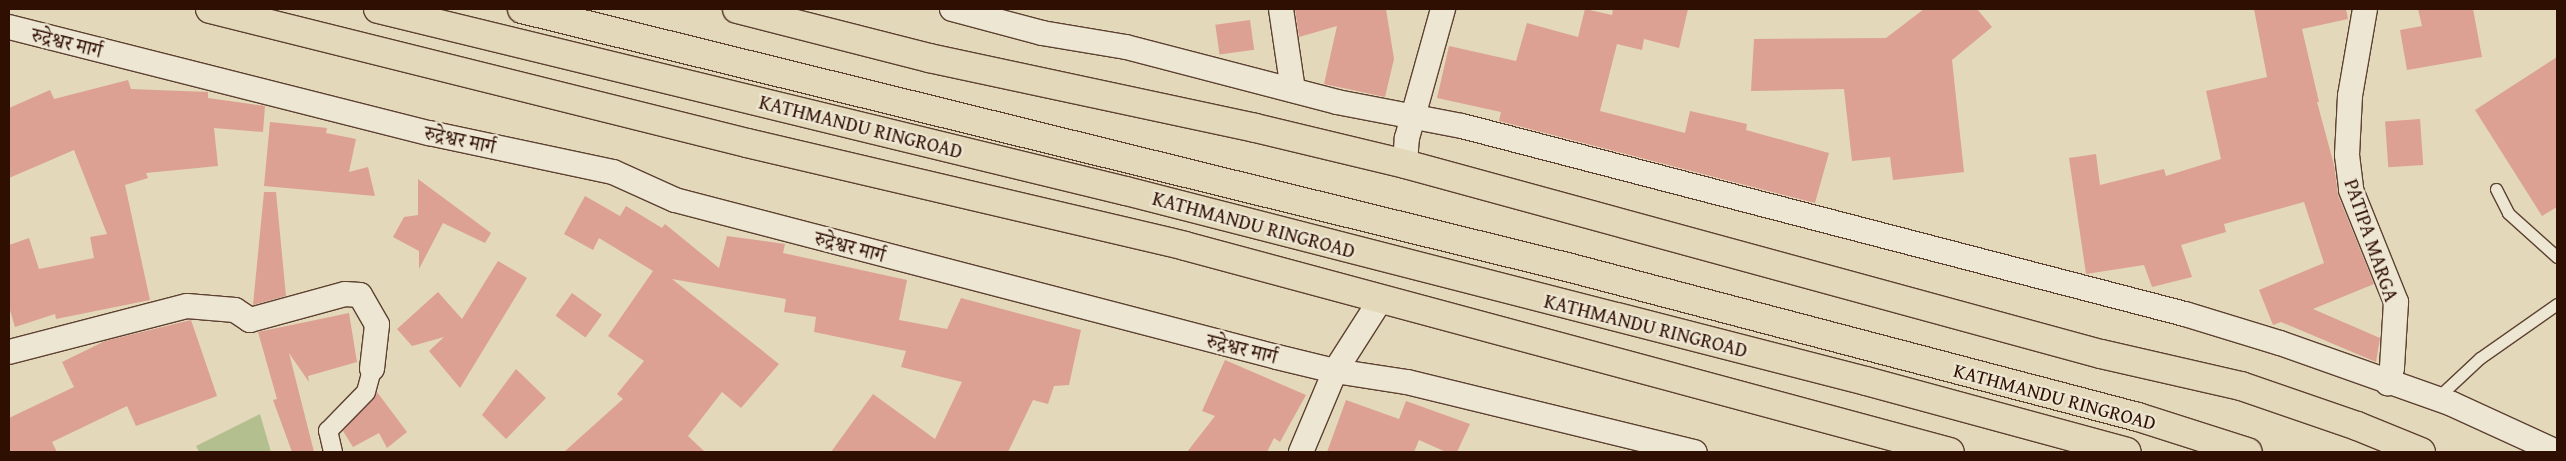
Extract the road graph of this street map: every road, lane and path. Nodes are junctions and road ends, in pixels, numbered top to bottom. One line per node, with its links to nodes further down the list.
1 (210, 9): 15 (main road)
2 (378, 9): 26 (main road, KATHMANDU RINGROAD)
3 (522, 9): 27 (main road, KATHMANDU RINGROAD)
4 (738, 9): 12 (main road)
5 (952, 9): 10 (street)
6 (1281, 9): 10 (street)
7 (1443, 9): 11 (street)
8 (2366, 9): 20 (street, PATIPA MARGA)
9 (9, 28): 19 (street, रुद्रेश्वर मार्ग)
10 (1293, 90): 11 (street)
11 (1412, 118): 12 (street); 20 (street)
12 (1405, 164): 28 (main road)
13 (2496, 189): 14 (lane)
14 (2557, 257)
15 (1381, 299): 19 (street); 25 (main road)
16 (2557, 304): 21 (lane)
17 (9, 352): 18 (street)
18 (372, 369): 22 (street)
19 (1335, 371): 23 (street); 24 (street, रुद्रेश्वर मार्ग)
20 (2388, 383): 21 (street)
21 (2436, 399): 29 (street)
22 (333, 452)
23 (1301, 452)
24 (1695, 452)
25 (1950, 452)
26 (2127, 452)
27 (2248, 452)
28 (2421, 452)
29 (2557, 452)

